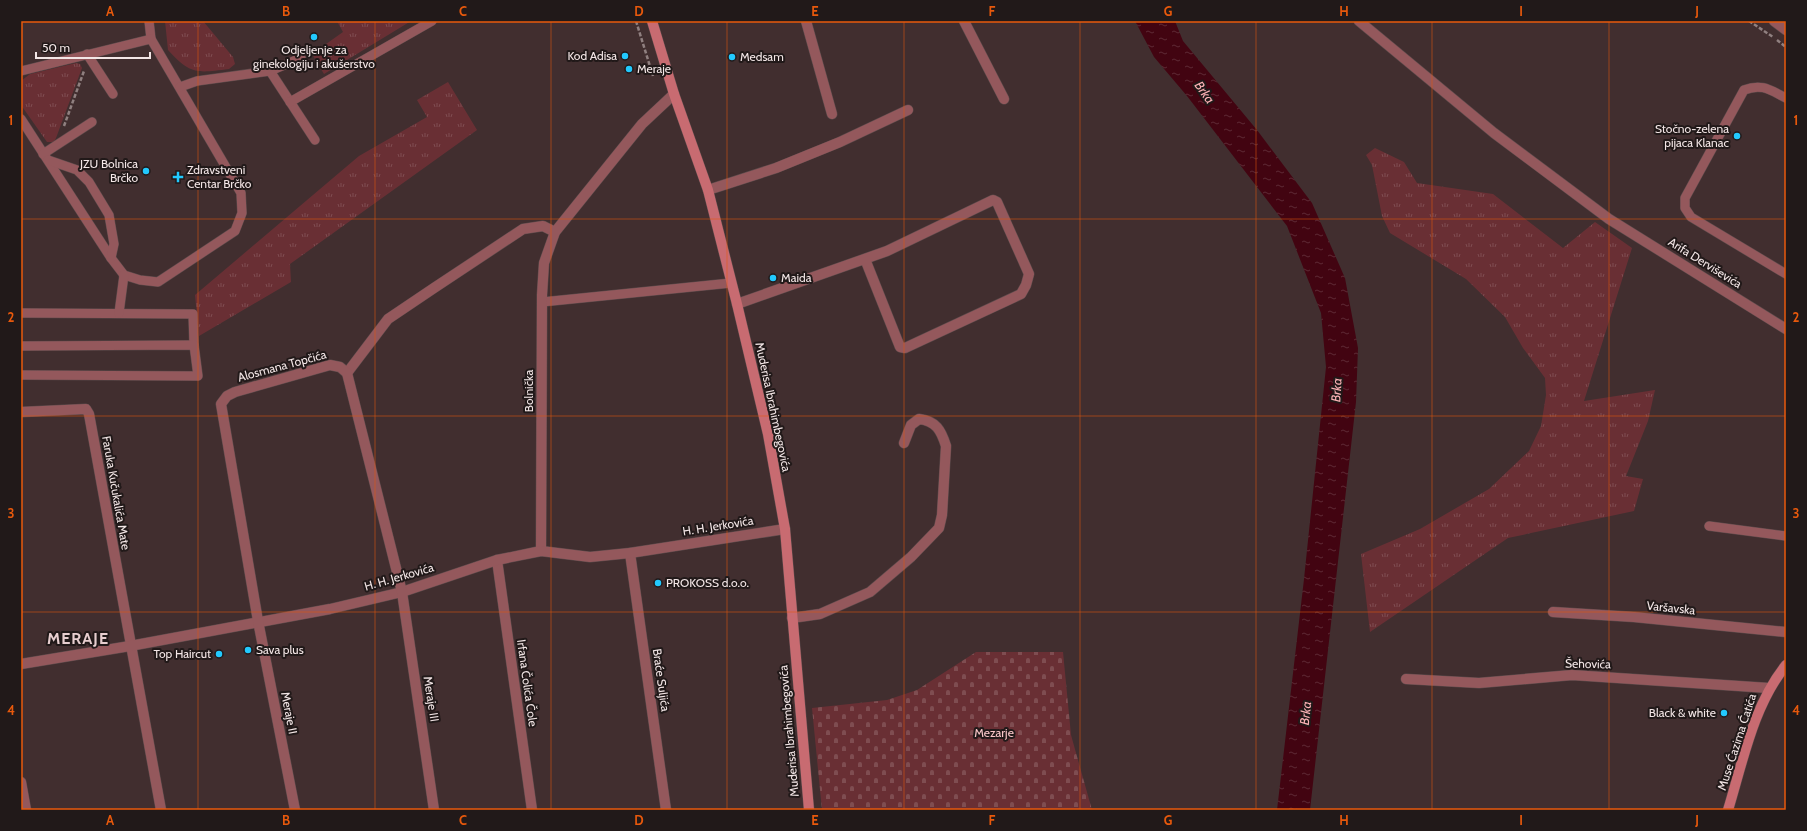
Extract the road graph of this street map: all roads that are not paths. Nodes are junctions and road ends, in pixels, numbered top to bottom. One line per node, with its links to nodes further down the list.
1 (149, 21): 9 (lane)
2 (432, 21): 19 (lane)
3 (652, 21): 16 (main road, Muderisa Ibrahimbegovića)
4 (806, 21): 21 (street)
5 (964, 21): 18 (street)
6 (1359, 21): 37 (street, Arifa Derviševića)
7 (1774, 21): 8 (street)
8 (1786, 30)
9 (151, 39): 10 (lane); 14 (lane)
10 (87, 54): 12 (lane); 15 (lane)
11 (301, 58): 13 (lane)
12 (21, 70)
13 (270, 71): 14 (lane); 19 (lane)
14 (180, 87): 31 (lane)
15 (113, 94)
16 (674, 94): 26 (main road, Muderisa Ibrahimbegovića); 27 (street, Bolnička)
17 (1786, 98): 30 (lane)
18 (1004, 99)
19 (290, 102): 24 (lane)
20 (908, 110): 26 (street)
21 (832, 114)
22 (21, 119): 25 (lane)
23 (92, 122): 25 (lane)
24 (315, 140)
25 (45, 157): 28 (lane); 28 (lane)
26 (708, 190): 32 (main road, Muderisa Ibrahimbegovića)
27 (555, 232): 33 (street, Bolnička); 40 (street)
28 (111, 258): 31 (lane)
29 (865, 259): 29 (street); 34 (street)
30 (1786, 274)
31 (124, 275): 36 (lane)
32 (731, 283): 33 (lane); 34 (main road, Muderisa Ibrahimbegovića)
33 (542, 302): 47 (street, Bolnička)
34 (738, 304): 45 (main road, Muderisa Ibrahimbegovića)
35 (21, 313): 36 (lane)
36 (118, 314): 38 (lane)
37 (1786, 329)
38 (194, 345): 39 (lane); 41 (lane)
39 (21, 346)
40 (348, 373): 50 (street); 53 (street, Alosmana Topčića)
41 (21, 375)
42 (21, 412): 55 (street, Faruka Kučukalića Mate)
43 (904, 443): 52 (street)
44 (1709, 526): 46 (lane)
45 (784, 529): 48 (street, H. H. Jerkovića); 52 (main road, Muderisa Ibrahimbegovića)
46 (1786, 536)
47 (541, 551): 48 (street, H. H. Jerkovića); 49 (street, H. H. Jerkovića)
48 (630, 553): 66 (street, Braće Suljića)
49 (497, 560): 50 (street, H. H. Jerkovića); 65 (street, Irfana Čolića Čole)
50 (402, 592): 53 (street, H. H. Jerkovića); 64 (street, Meraje III)
51 (1553, 612): 54 (street, Varšavska)
52 (792, 618): 67 (main road, Muderisa Ibrahimbegovića)
53 (258, 621): 55 (street, H. H. Jerkovića); 63 (street, Meraje II)
54 (1786, 632)
55 (130, 646): 56 (street, H. H. Jerkovića); 62 (street)
56 (21, 664)
57 (1785, 669): 59 (main road, Muse Ćazima Ćatića)
58 (1406, 679): 59 (street, Šehovića)
59 (1769, 688): 68 (main road, Muse Ćazima Ćatića)
60 (21, 782): 61 (street)
61 (26, 810)
62 (160, 810)
63 (295, 810)
64 (434, 810)
65 (532, 810)
66 (666, 810)
67 (808, 810)
68 (1728, 810)

